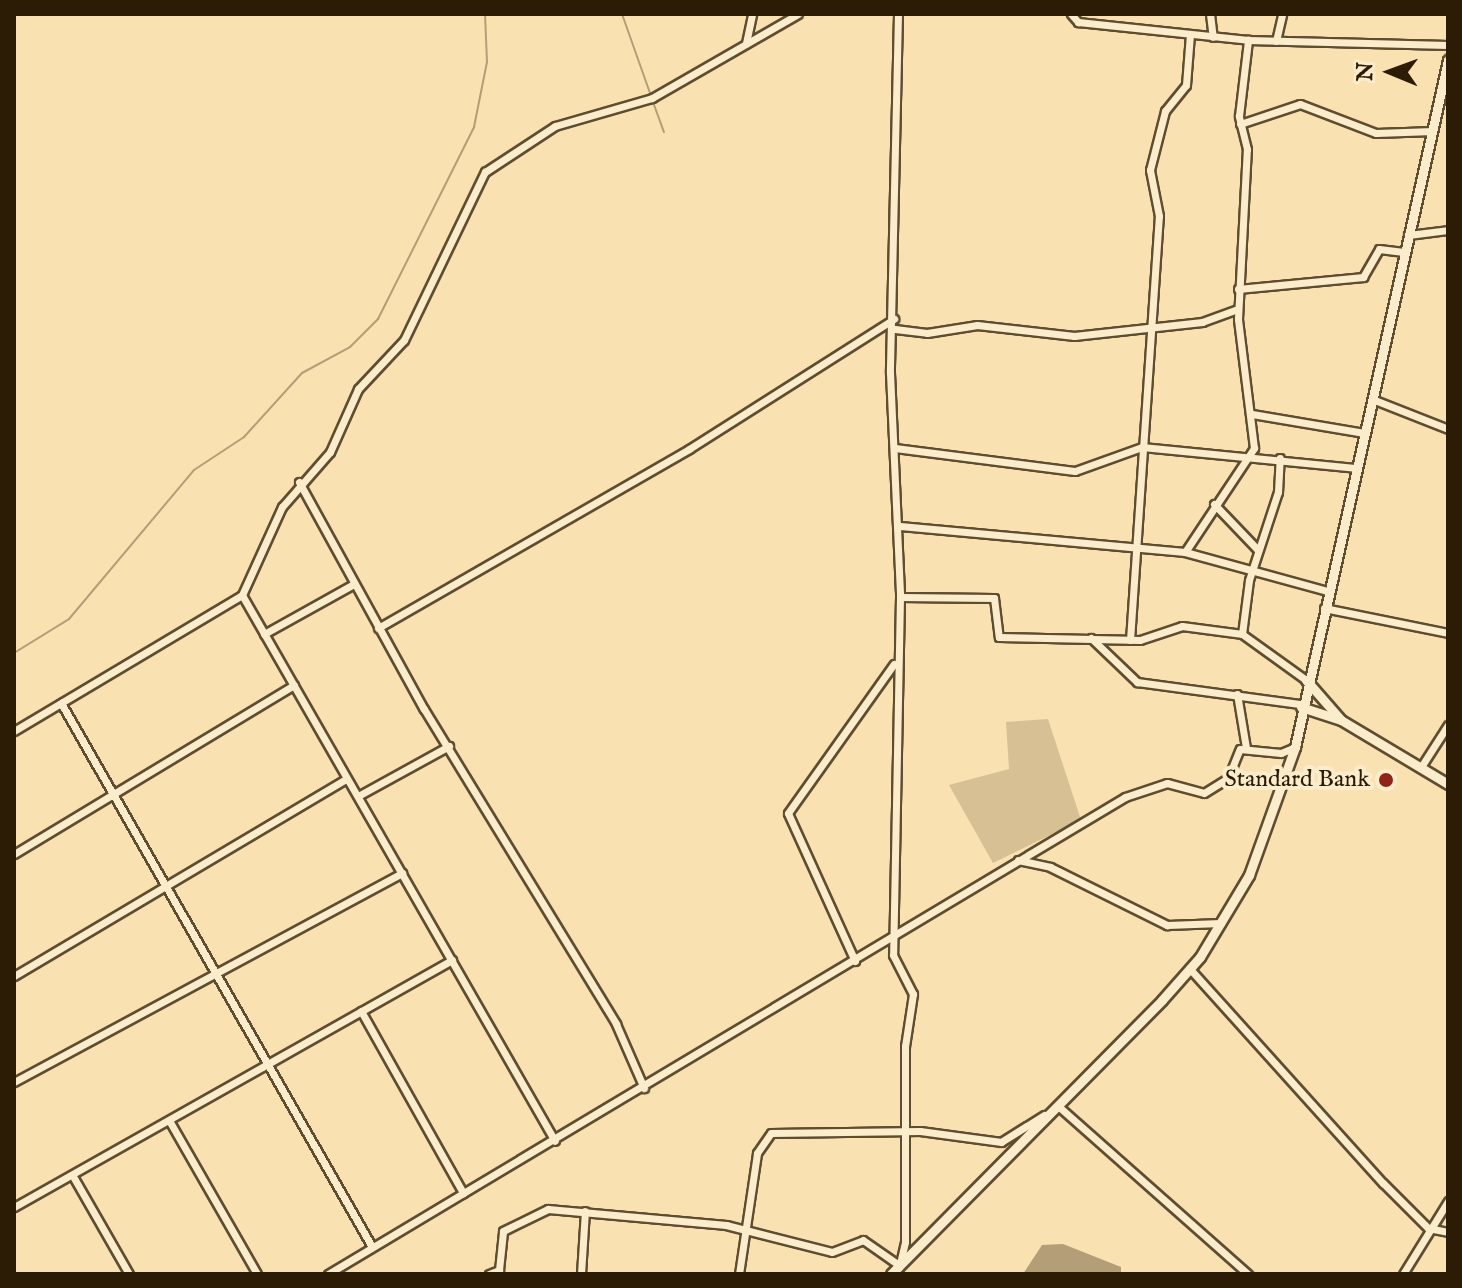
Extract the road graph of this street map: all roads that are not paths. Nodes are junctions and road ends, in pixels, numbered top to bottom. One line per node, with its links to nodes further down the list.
1 (752, 14): 11 (street)
2 (798, 14): 11 (street)
3 (898, 14): 21 (street)
4 (1071, 14): 7 (street)
5 (1210, 14): 8 (street)
6 (1282, 14): 10 (street)
7 (1190, 34): 8 (street); 22 (street)
8 (1213, 37): 9 (street)
9 (1248, 40): 10 (street); 14 (street)
10 (1276, 41): 12 (street)
11 (746, 44): 33 (street)
12 (1448, 45)
13 (1448, 60): 15 (main road)
14 (1240, 124): 15 (street); 19 (street)
15 (1433, 131): 17 (main road)
16 (1448, 230): 17 (street)
17 (1408, 235): 18 (main road)
18 (1404, 252): 19 (street); 24 (main road)
19 (1238, 289): 20 (street)
20 (1238, 309): 22 (street); 25 (street)
21 (895, 318): 23 (street); 45 (street)
22 (1149, 326): 23 (street); 28 (street)
23 (895, 329): 29 (street)
24 (1372, 399): 26 (street); 27 (main road)
25 (1252, 414): 27 (street); 30 (street)
26 (1448, 429)
27 (1364, 433): 32 (main road)
28 (1142, 447): 29 (street); 30 (street); 36 (street)
29 (895, 448): 35 (street)
30 (1251, 457): 31 (street); 34 (street)
31 (1280, 458): 32 (street); 37 (street)
32 (1355, 468): 41 (main road)
33 (299, 482): 40 (street); 42 (street)
34 (1214, 504): 37 (street); 38 (street)
35 (900, 526): 36 (street); 43 (street)
36 (1135, 547): 38 (street); 50 (street)
37 (1258, 550): 39 (street)
38 (1185, 552): 39 (street)
39 (1253, 568): 41 (street); 48 (street)
40 (354, 584): 45 (street); 47 (street)
41 (1328, 591): 44 (main road)
42 (242, 595): 47 (street); 55 (street)
43 (900, 597): 49 (street); 51 (street)
44 (1324, 608): 46 (street); 52 (main road)
45 (378, 628): 60 (street)
46 (1448, 633)
47 (264, 634): 53 (street)
48 (1242, 634): 50 (street); 52 (street)
49 (1091, 638): 50 (street); 54 (street)
50 (1130, 640)
51 (896, 662): 73 (street); 75 (street)
52 (1306, 680): 56 (main road); 57 (main road)
53 (294, 685): 64 (street); 66 (street)
54 (1237, 694): 56 (street); 62 (street)
55 (61, 703): 59 (street); 66 (street)
56 (1300, 706): 57 (main road); 61 (main road)
57 (1341, 720): 63 (main road)
58 (1448, 725): 63 (street)
59 (14, 731)
60 (449, 746): 67 (street); 82 (street)
61 (1295, 747): 62 (street); 72 (main road)
62 (1246, 748): 69 (street)
63 (1421, 767): 65 (main road)
64 (347, 778): 67 (street); 71 (street)
65 (1448, 784)
66 (110, 791): 68 (street); 71 (street)
67 (358, 796): 70 (street)
68 (14, 854)
69 (1018, 860): 72 (street); 73 (street)
70 (402, 873): 74 (street); 78 (street)
71 (165, 885): 77 (street); 78 (street)
72 (1221, 923): 76 (main road)
73 (894, 933): 75 (street); 85 (street)
74 (452, 960): 79 (street); 86 (street)
75 (855, 961): 82 (street)
76 (1190, 969): 83 (main road); 92 (street)
77 (14, 976)
78 (215, 976): 80 (street); 81 (street)
79 (361, 1011): 80 (street); 88 (street)
80 (269, 1063): 84 (street); 95 (street)
81 (14, 1082)
82 (644, 1088): 86 (street)
83 (1062, 1104): 85 (street); 96 (main road); 104 (street)
84 (170, 1122): 87 (street); 98 (street)
85 (905, 1133): 93 (street); 96 (street)
86 (555, 1141): 88 (street)
87 (74, 1178): 90 (street); 97 (street)
88 (463, 1193): 95 (street)
89 (1448, 1203): 92 (street)
90 (14, 1207)
91 (585, 1211): 93 (street); 100 (street); 101 (street)
92 (1428, 1228): 94 (street); 105 (street)
93 (747, 1230): 96 (street); 102 (street)
94 (1448, 1232)
95 (371, 1245): 99 (street)
96 (898, 1264): 103 (main road)
97 (129, 1274)
98 (257, 1274)
99 (328, 1274)
100 (489, 1274)
101 (581, 1274)
102 (739, 1274)
103 (891, 1274)
104 (1248, 1274)
105 (1403, 1274)

